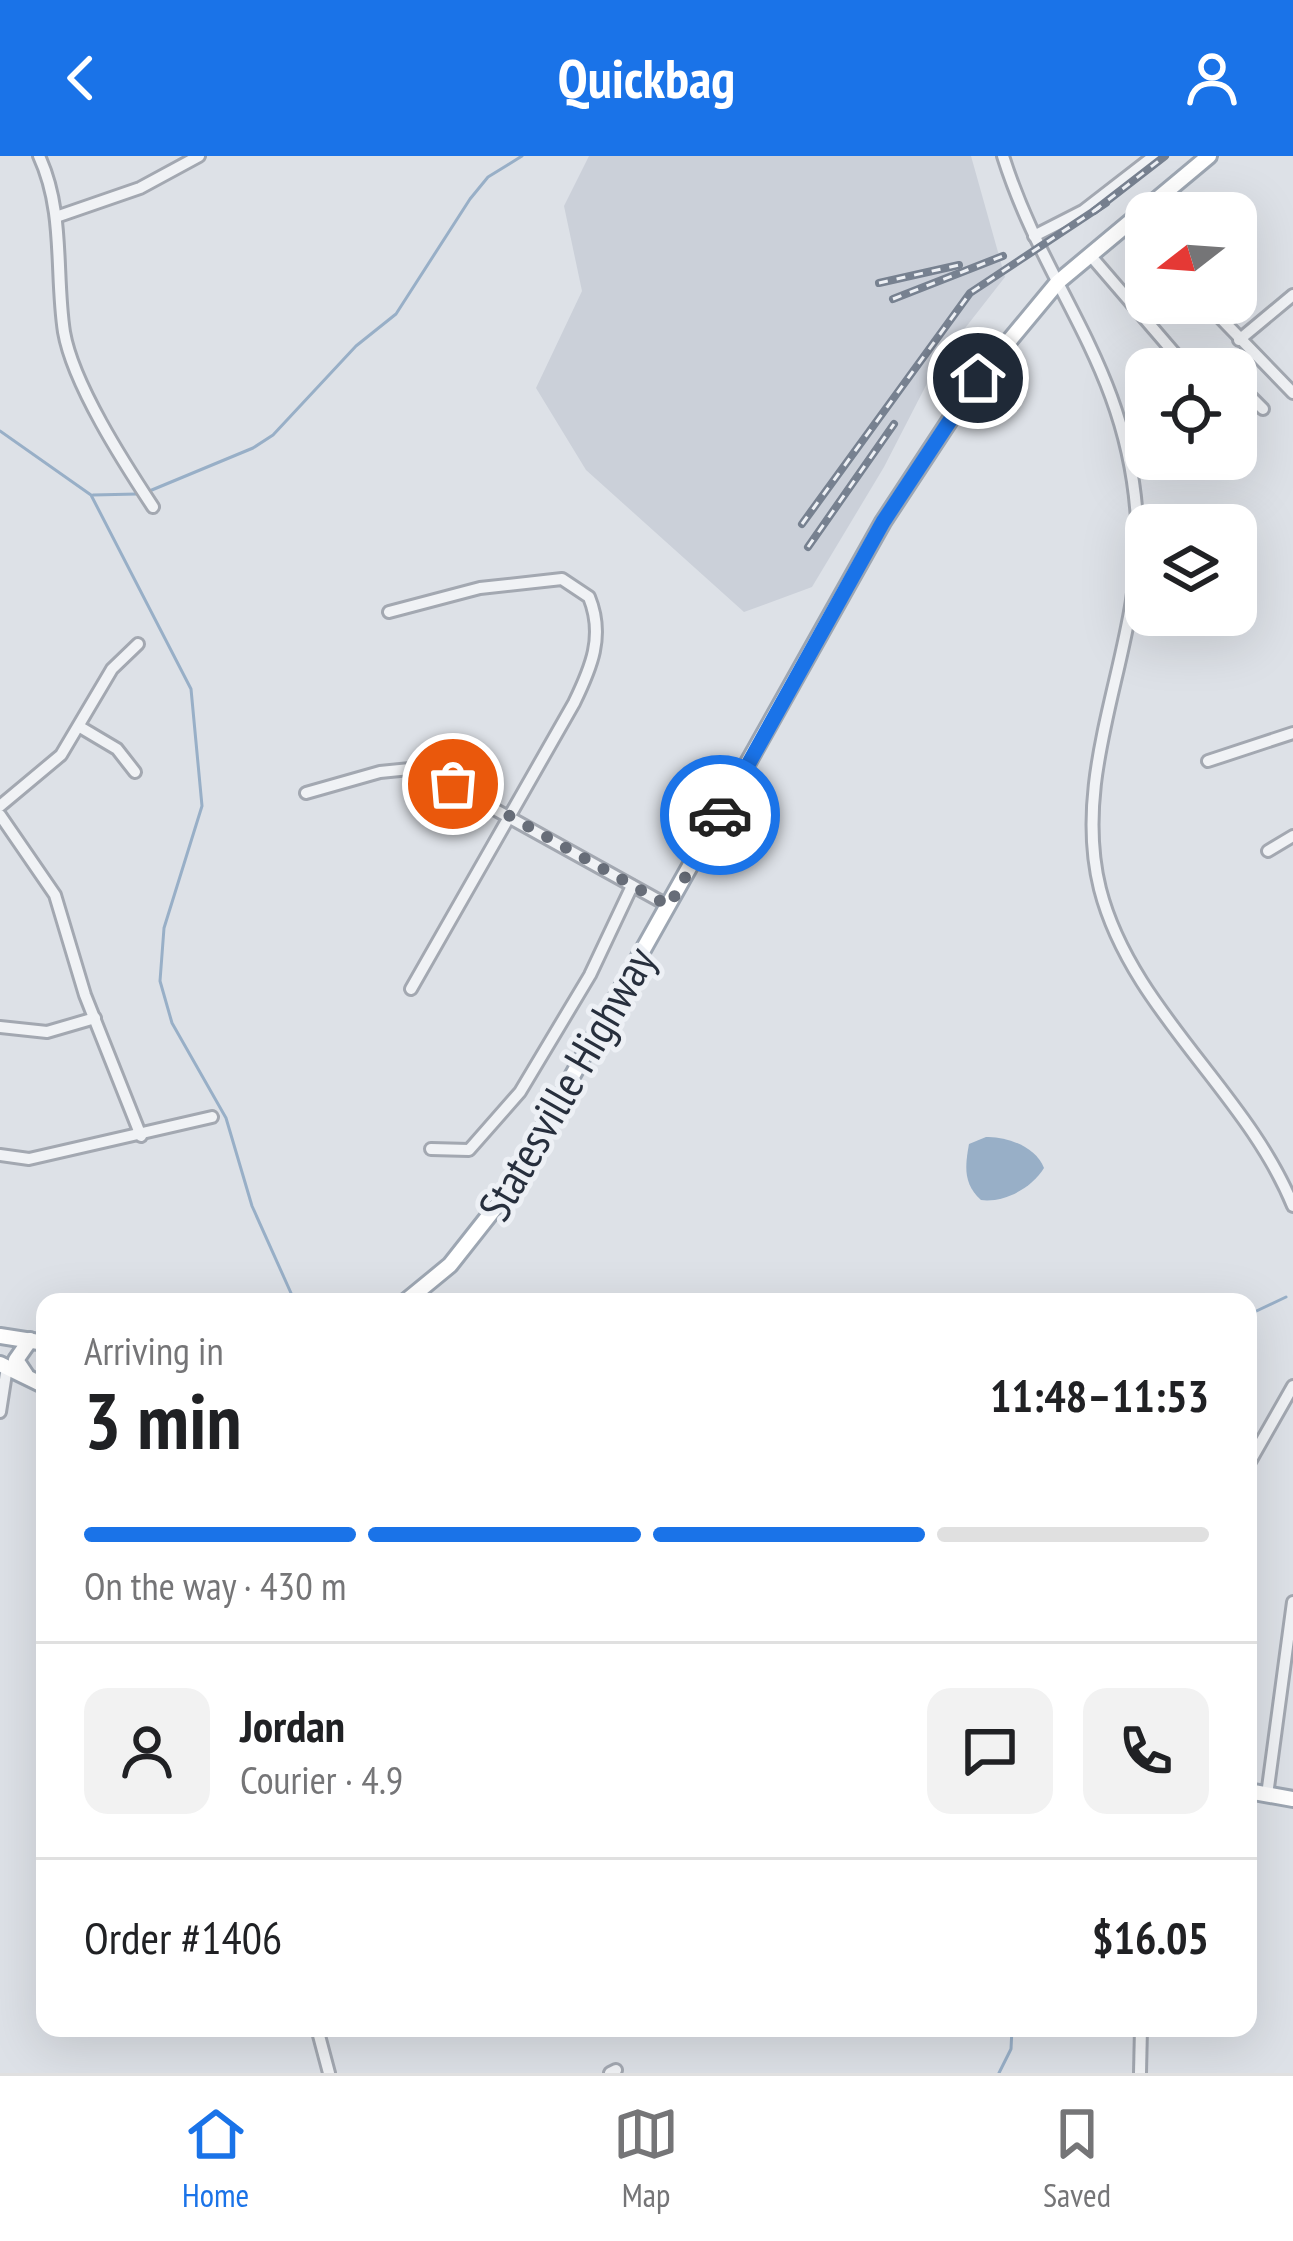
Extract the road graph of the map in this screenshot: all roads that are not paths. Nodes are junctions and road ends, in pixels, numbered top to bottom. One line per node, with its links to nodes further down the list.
1 (39, 156): 7 (street)
2 (199, 156): 7 (street)
3 (1003, 156): 9 (street)
4 (1154, 156): 9 (street)
5 (1209, 156): 6 (main road, Statesville Highway)
6 (1171, 192)
7 (56, 217): 19 (street)
8 (1125, 231): 10 (main road, Statesville Highway)
9 (1034, 236): 11 (street)
10 (1090, 255): 11 (main road, Statesville Highway); 15 (street)
11 (1058, 283): 33 (main road, Statesville Highway); 41 (street)
12 (1293, 295): 14 (street)
13 (1225, 324): 14 (street)
14 (1239, 340): 16 (street)
15 (1170, 348)
16 (1293, 393)
17 (1257, 403): 18 (street)
18 (1263, 409)
19 (153, 507)
20 (388, 612): 29 (street)
21 (138, 644): 22 (street)
22 (80, 727): 25 (street); 27 (street)
23 (1293, 734): 24 (street)
24 (1208, 761)
25 (135, 772)
26 (306, 793): 29 (street)
27 (0, 806)
28 (0, 815): 35 (street)
29 (510, 815): 32 (street); 34 (street)
30 (1293, 836): 31 (street)
31 (1268, 851)
32 (632, 886): 33 (street); 39 (street)
33 (669, 906): 42 (main road, Statesville Highway)
34 (411, 989)
35 (95, 1018): 36 (street); 38 (street)
36 (0, 1027)
37 (212, 1117): 38 (street)
38 (141, 1136): 40 (street)
39 (431, 1149)
40 (0, 1155)
41 (1293, 1206)
42 (415, 1293)
43 (2, 1336): 44 (main road); 47 (main road)
44 (36, 1341)
45 (36, 1343): 47 (main road)
46 (3, 1366): 47 (main road); 50 (street)
47 (25, 1376): 48 (main road)
48 (36, 1382)
49 (1293, 1386): 51 (street)
50 (0, 1412)
51 (1257, 1449)
52 (1293, 1602): 54 (street)
53 (1257, 1793): 54 (main road)
54 (1267, 1795): 55 (main road)
55 (1293, 1798)
56 (319, 2037): 58 (street)
57 (1142, 2037): 59 (street)
58 (329, 2073)
59 (1140, 2073)

